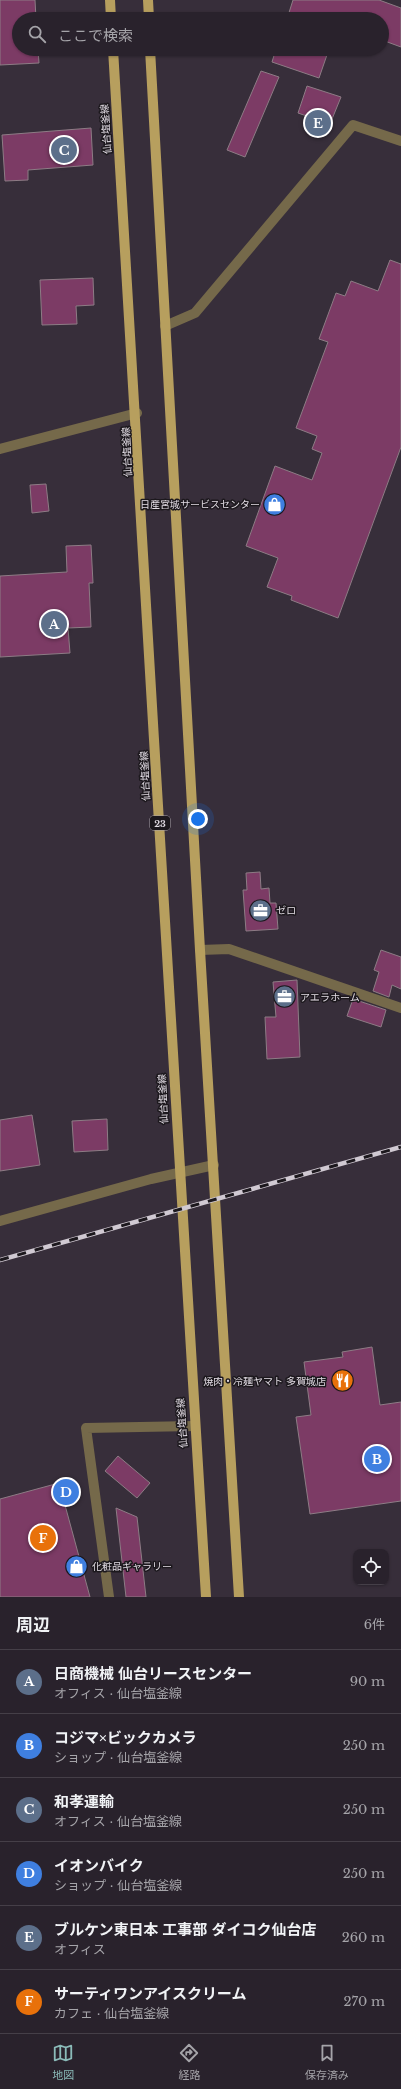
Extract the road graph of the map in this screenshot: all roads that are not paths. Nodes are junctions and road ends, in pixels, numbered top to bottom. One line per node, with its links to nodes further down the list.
1 (110, 0): 3 (main road)
2 (148, 0): 4 (main road)
3 (111, 12)
4 (149, 12)
5 (113, 56): 9 (main road, 仙台塩釜線 / 23)
6 (150, 56): 8 (main road)
7 (401, 141): 8 (street)
8 (165, 326): 11 (main road)
9 (137, 413): 10 (street); 14 (main road, 仙台塩釜線 / 23)
10 (0, 449)
11 (200, 950): 12 (street); 13 (main road)
12 (401, 1008)
13 (214, 1165): 14 (street); 19 (main road)
14 (179, 1172): 15 (street); 16 (main road, 仙台塩釜線 / 23)
15 (0, 1221)
16 (194, 1426): 17 (street); 18 (main road, 仙台塩釜線 / 23)
17 (109, 1597)
18 (206, 1597)
19 (239, 1597)

